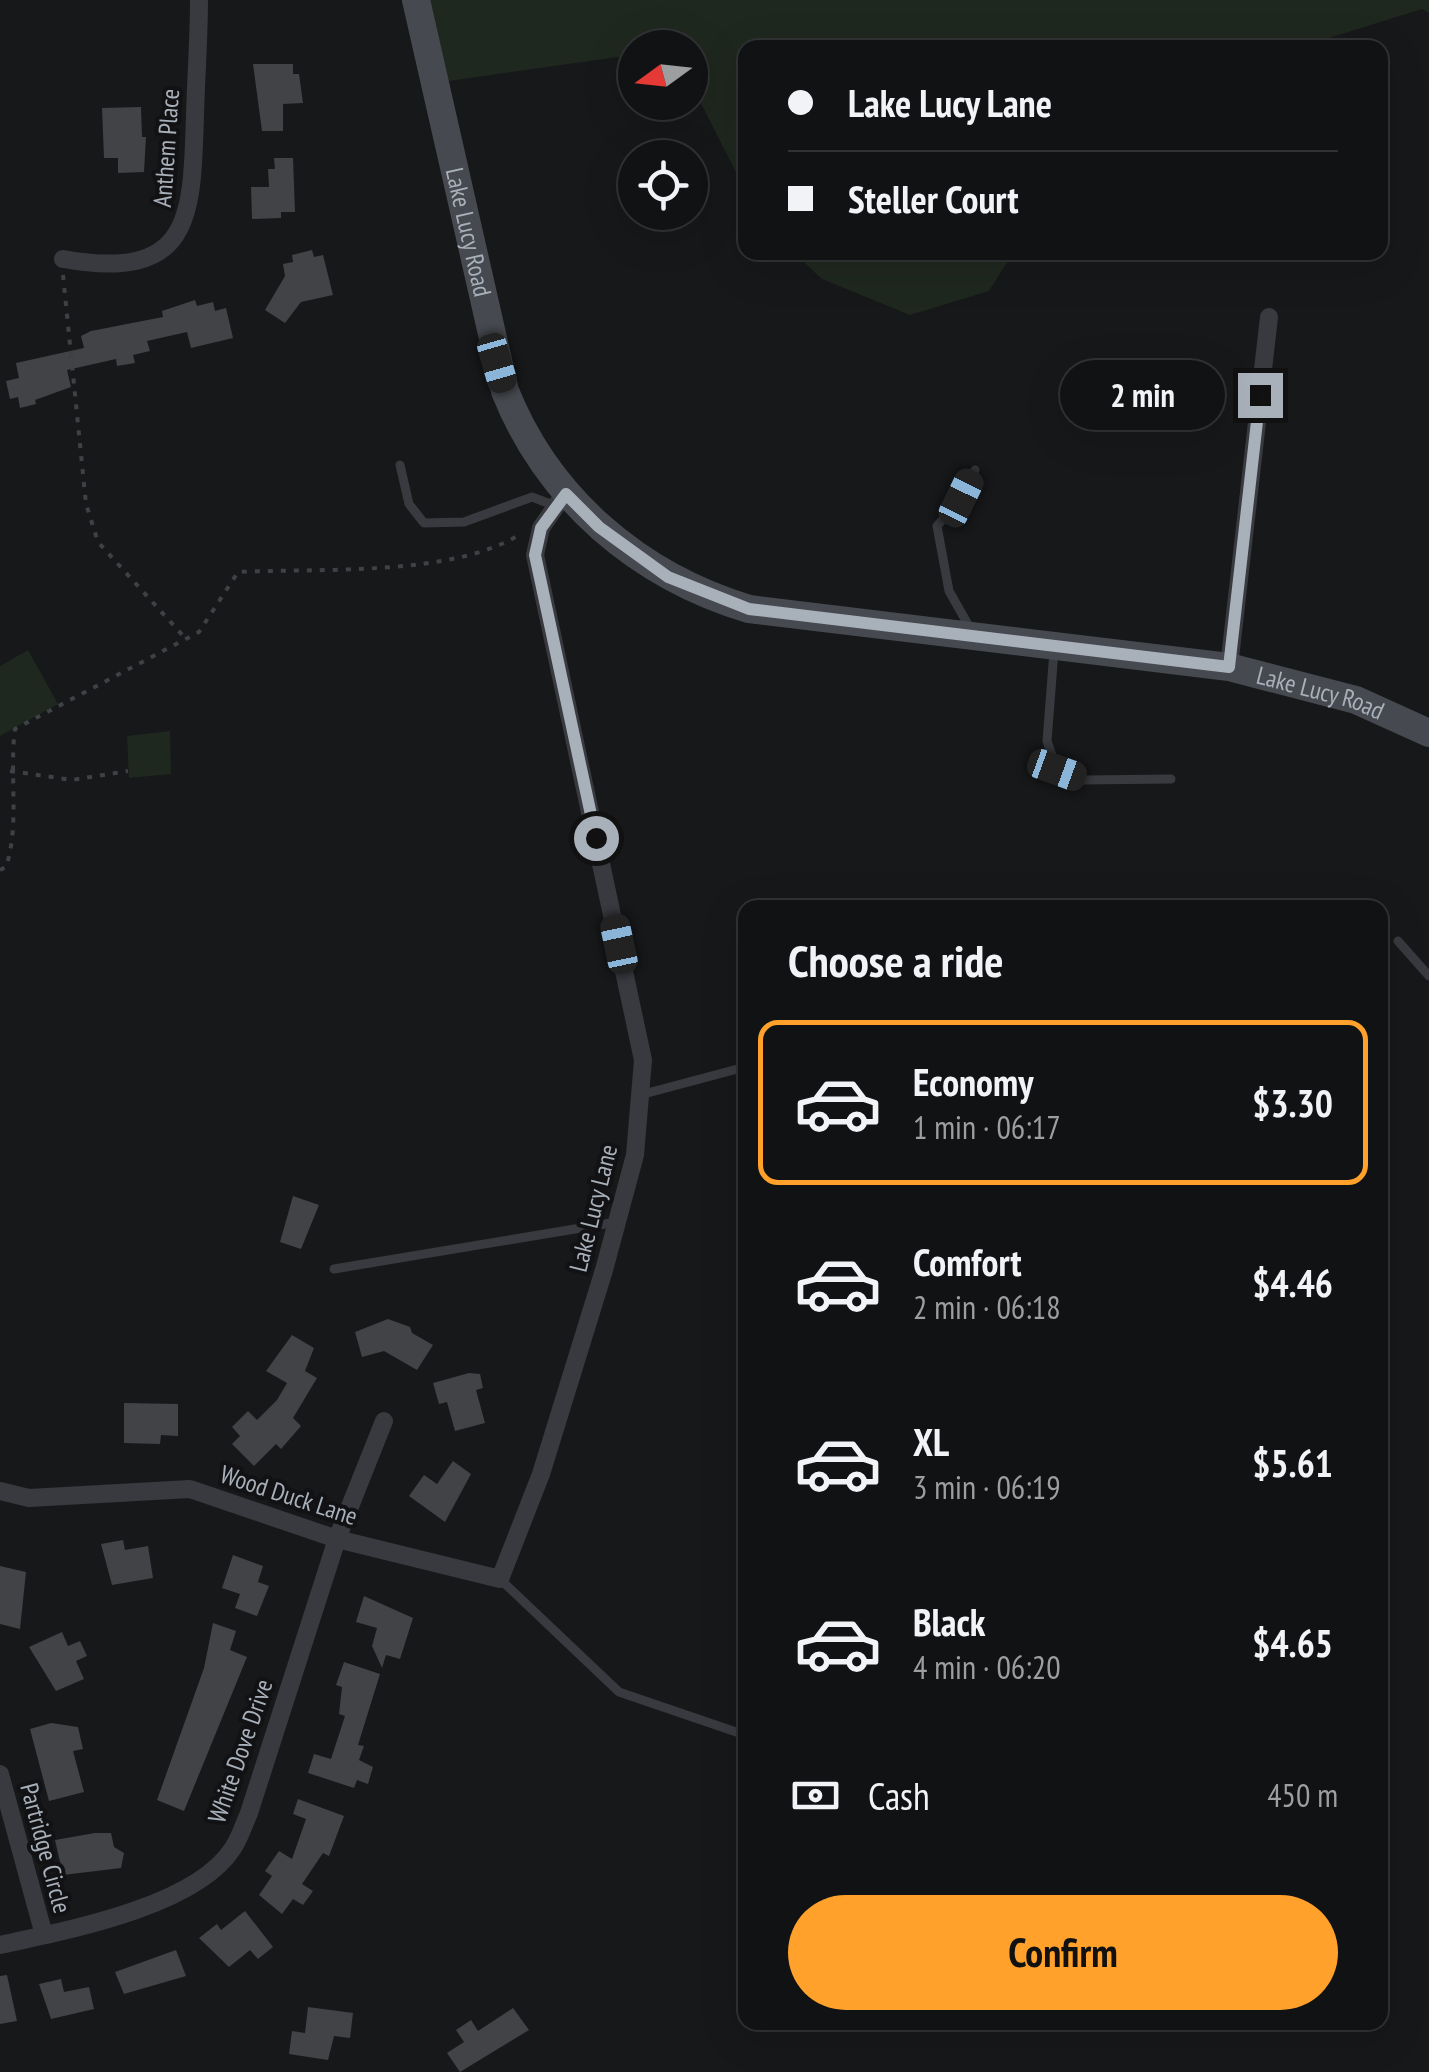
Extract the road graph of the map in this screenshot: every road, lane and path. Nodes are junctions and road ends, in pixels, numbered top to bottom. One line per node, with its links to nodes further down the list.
1 (199, 0): 3 (street, Anthem Place)
2 (416, 0): 8 (street, Lake Lucy Road)
3 (63, 258)
4 (64, 294): 10 (path)
5 (1270, 317): 13 (street)
6 (400, 465): 8 (lane)
7 (975, 470): 11 (lane)
8 (560, 500): 9 (street, Lake Lucy Lane); 11 (street, Lake Lucy Road)
9 (541, 528): 10 (path); 22 (street, Lake Lucy Lane)
10 (186, 638): 15 (path)
11 (976, 639): 12 (street, Lake Lucy Road)
12 (1054, 648): 13 (street, Lake Lucy Road); 17 (lane)
13 (1229, 667): 14 (street, Lake Lucy Road)
14 (1429, 733)
15 (10, 770): 16 (path); 18 (path)
16 (128, 771)
17 (1171, 779)
18 (0, 870)
19 (1398, 942): 20 (lane)
20 (1429, 976)
21 (738, 1069): 22 (lane)
22 (640, 1095): 23 (street, Lake Lucy Lane)
23 (617, 1222): 24 (lane); 28 (street, Lake Lucy Lane)
24 (334, 1270)
25 (384, 1421): 27 (street, White Dove Drive)
26 (0, 1491): 27 (street, Wood Duck Lane)
27 (337, 1538): 28 (street, Wood Duck Lane); 31 (street, White Dove Drive)
28 (500, 1579): 29 (lane)
29 (738, 1733)
30 (0, 1774): 31 (street, Partridge Circle)
31 (44, 1936): 32 (street, White Dove Drive)
32 (0, 1945)

